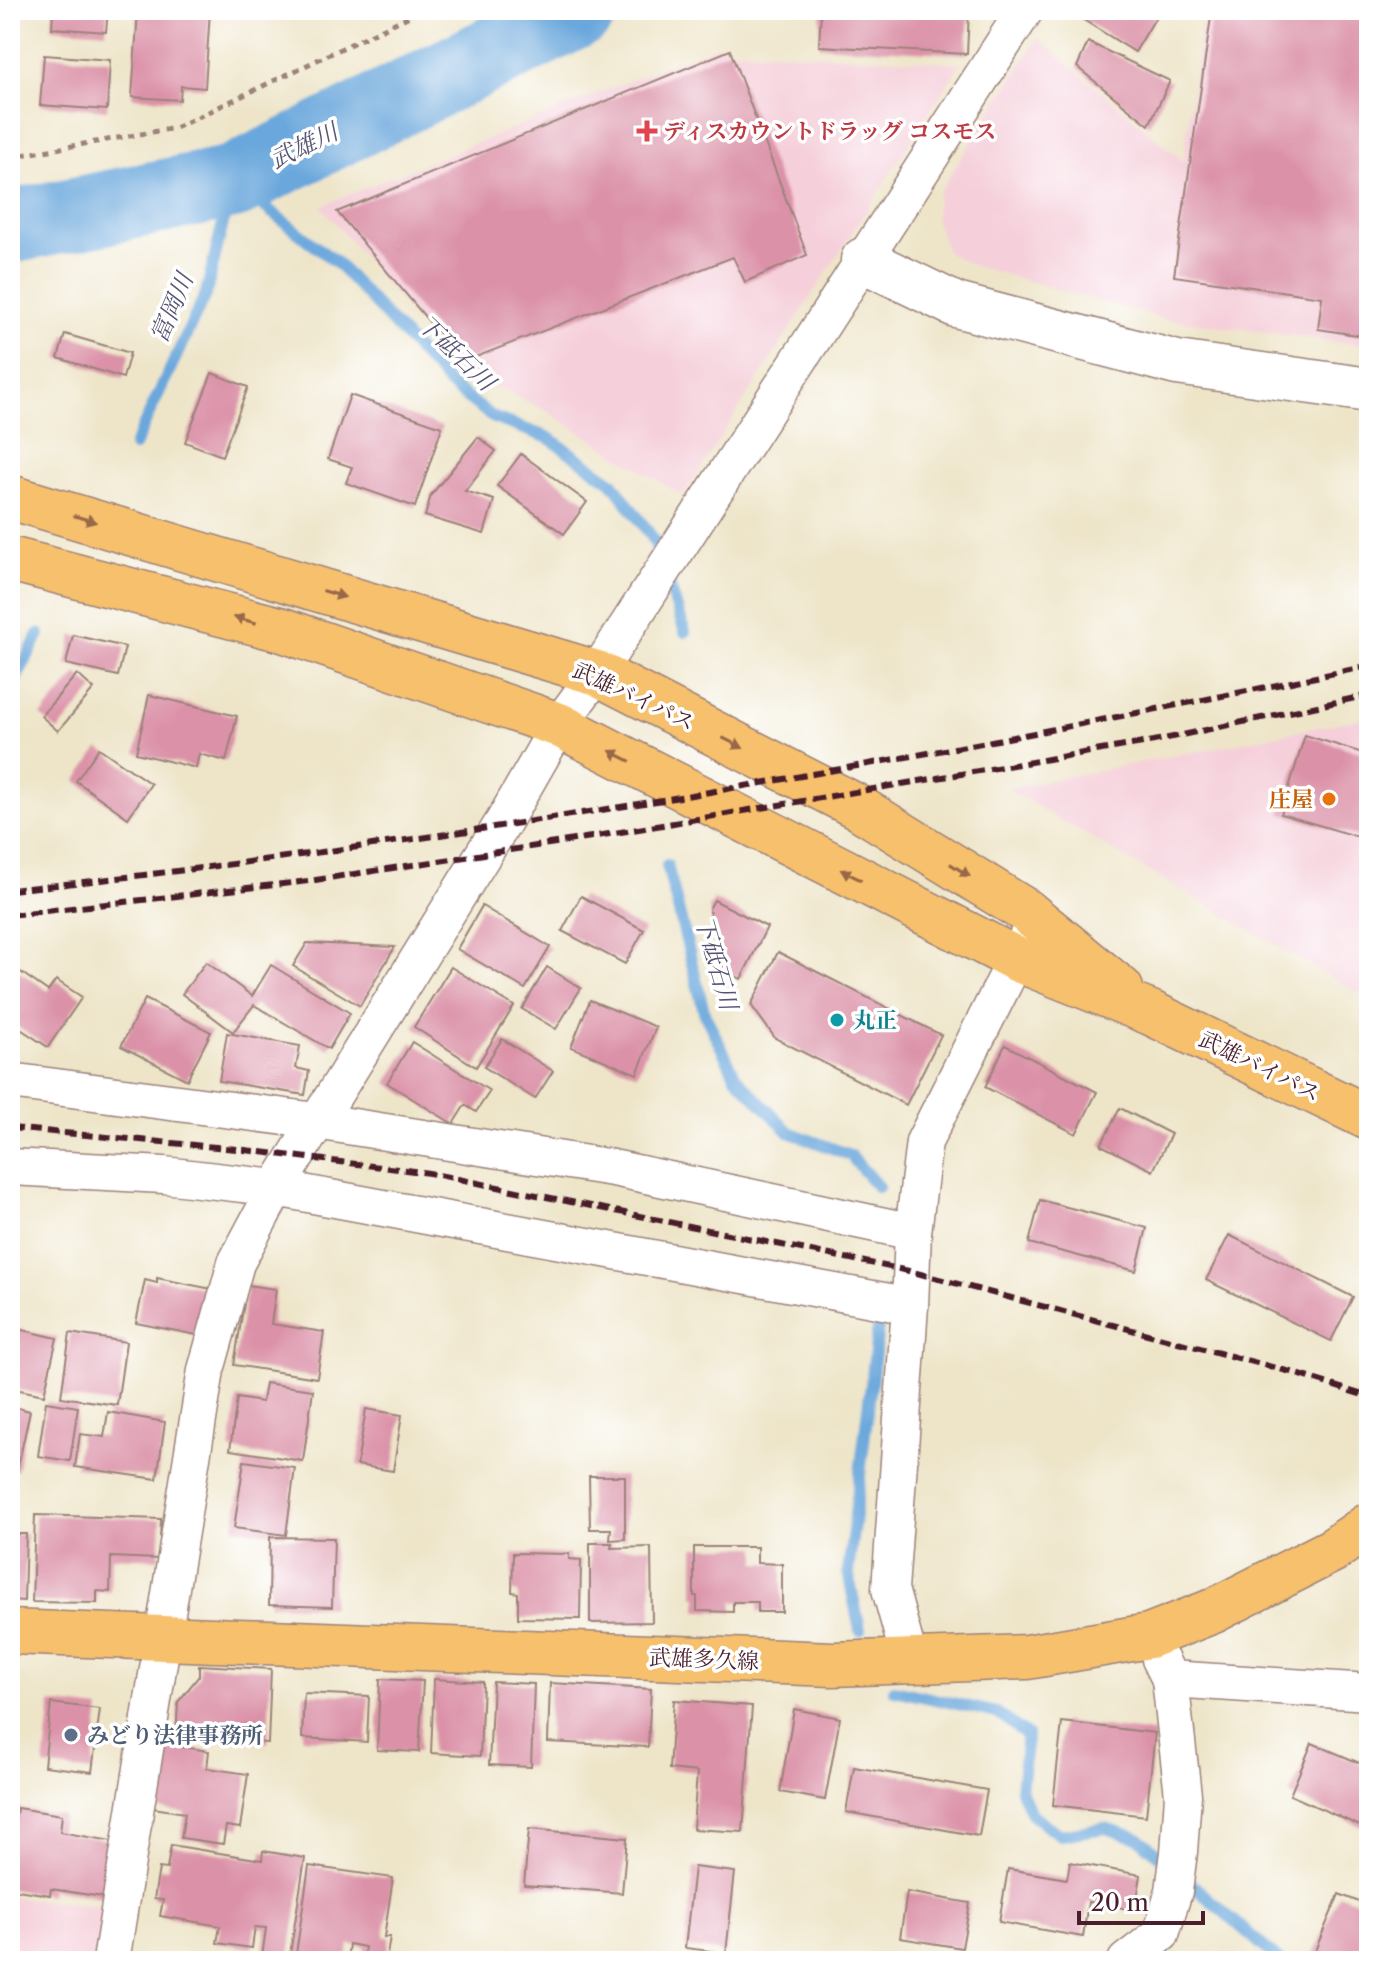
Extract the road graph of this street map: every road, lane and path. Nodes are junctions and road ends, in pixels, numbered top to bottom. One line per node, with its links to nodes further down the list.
1 (422, 10): 3 (path)
2 (1025, 10): 4 (street)
3 (10, 157)
4 (863, 260): 5 (street); 8 (street)
5 (1369, 390)
6 (10, 497): 8 (main road, 武雄バイパス, one-way to 8)
7 (10, 559): 9 (main road, 武雄バイパス, one-way to 7)
8 (597, 673): 9 (street); 10 (main road, 武雄バイパス, one-way to 10)
9 (559, 725): 11 (main road, 武雄バイパス, one-way to 9); 15 (street)
10 (1037, 918): 11 (street); 12 (main road, 武雄バイパス)
11 (1016, 959): 12 (main road, 武雄バイパス); 18 (street)
12 (1151, 1013): 14 (main road, 武雄バイパス)
13 (10, 1081): 15 (street)
14 (1369, 1118)
15 (316, 1121): 17 (street); 18 (street)
16 (10, 1167): 17 (street)
17 (276, 1188): 19 (street); 23 (street)
18 (913, 1232): 19 (street)
19 (910, 1306): 24 (street)
20 (1369, 1525): 22 (main road, 武雄多久線)
21 (10, 1632): 23 (main road, 武雄多久線)
22 (1149, 1636): 24 (main road, 武雄多久線); 25 (street)
23 (164, 1639): 24 (main road, 武雄多久線); 27 (street)
24 (910, 1661)
25 (1170, 1679): 26 (street); 28 (street)
26 (1369, 1692)
27 (111, 1961)
28 (1126, 1961)

